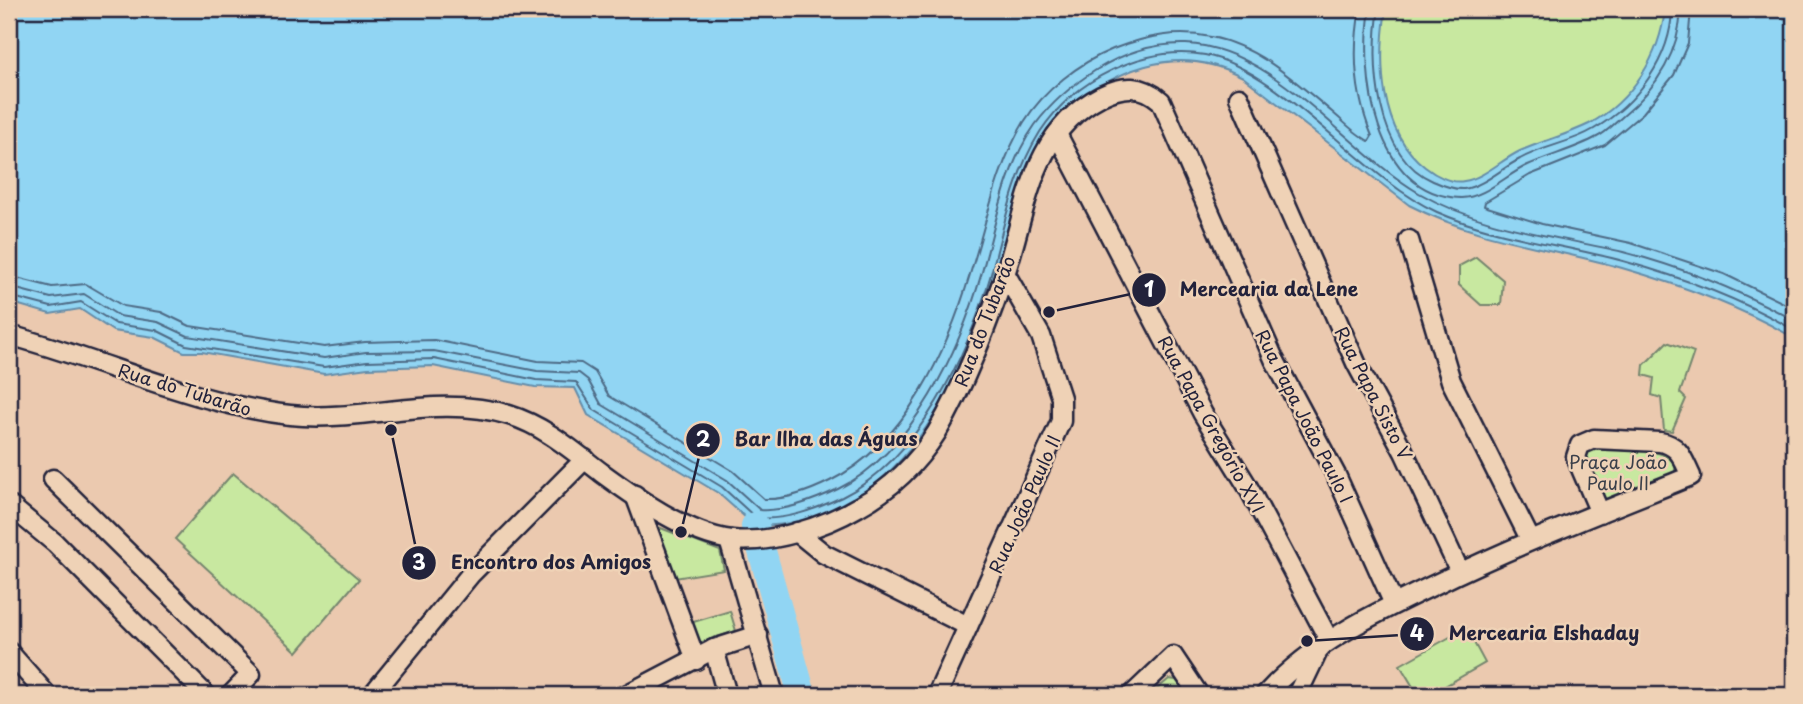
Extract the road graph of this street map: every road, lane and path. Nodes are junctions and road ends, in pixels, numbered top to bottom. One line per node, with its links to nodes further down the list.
1 (1135, 87): 3 (street, Rua do Tubarão); 16 (street, Rua Papa João Paulo I)
2 (1239, 97): 15 (street, Rua Papa Sisto V)
3 (1057, 134): 5 (street, Rua do Tubarão); 19 (street, Rua Papa Gregório XVI)
4 (1409, 240): 13 (street)
5 (1005, 273): 12 (street, Rua do Tubarão); 17 (street, Rua João Paulo II)
6 (9, 335): 7 (street, Rua do Tubarão)
7 (585, 459): 9 (street, Rua do Tubarão); 26 (street)
8 (53, 479): 25 (street)
9 (635, 495): 14 (street, Rua do Tubarão); 22 (street)
10 (9, 505): 24 (street)
11 (1600, 513): 11 (street); 13 (street)
12 (797, 532): 14 (street, Rua do Tubarão); 17 (street)
13 (1530, 539): 15 (street)
14 (736, 540): 18 (street)
15 (1460, 572): 16 (street)
16 (1394, 604): 19 (street)
17 (968, 626): 30 (street, Rua João Paulo II)
18 (758, 635): 20 (street); 29 (street)
19 (1324, 644): 33 (street); 34 (street)
20 (714, 649): 22 (street); 28 (street)
21 (9, 652): 23 (street)
22 (696, 660): 27 (street)
23 (47, 695)
24 (206, 695)
25 (231, 695)
26 (372, 695)
27 (626, 695)
28 (727, 695)
29 (775, 695)
30 (937, 695)
31 (1132, 695): 32 (street)
32 (1199, 695)
33 (1265, 695)
34 (1297, 695)

